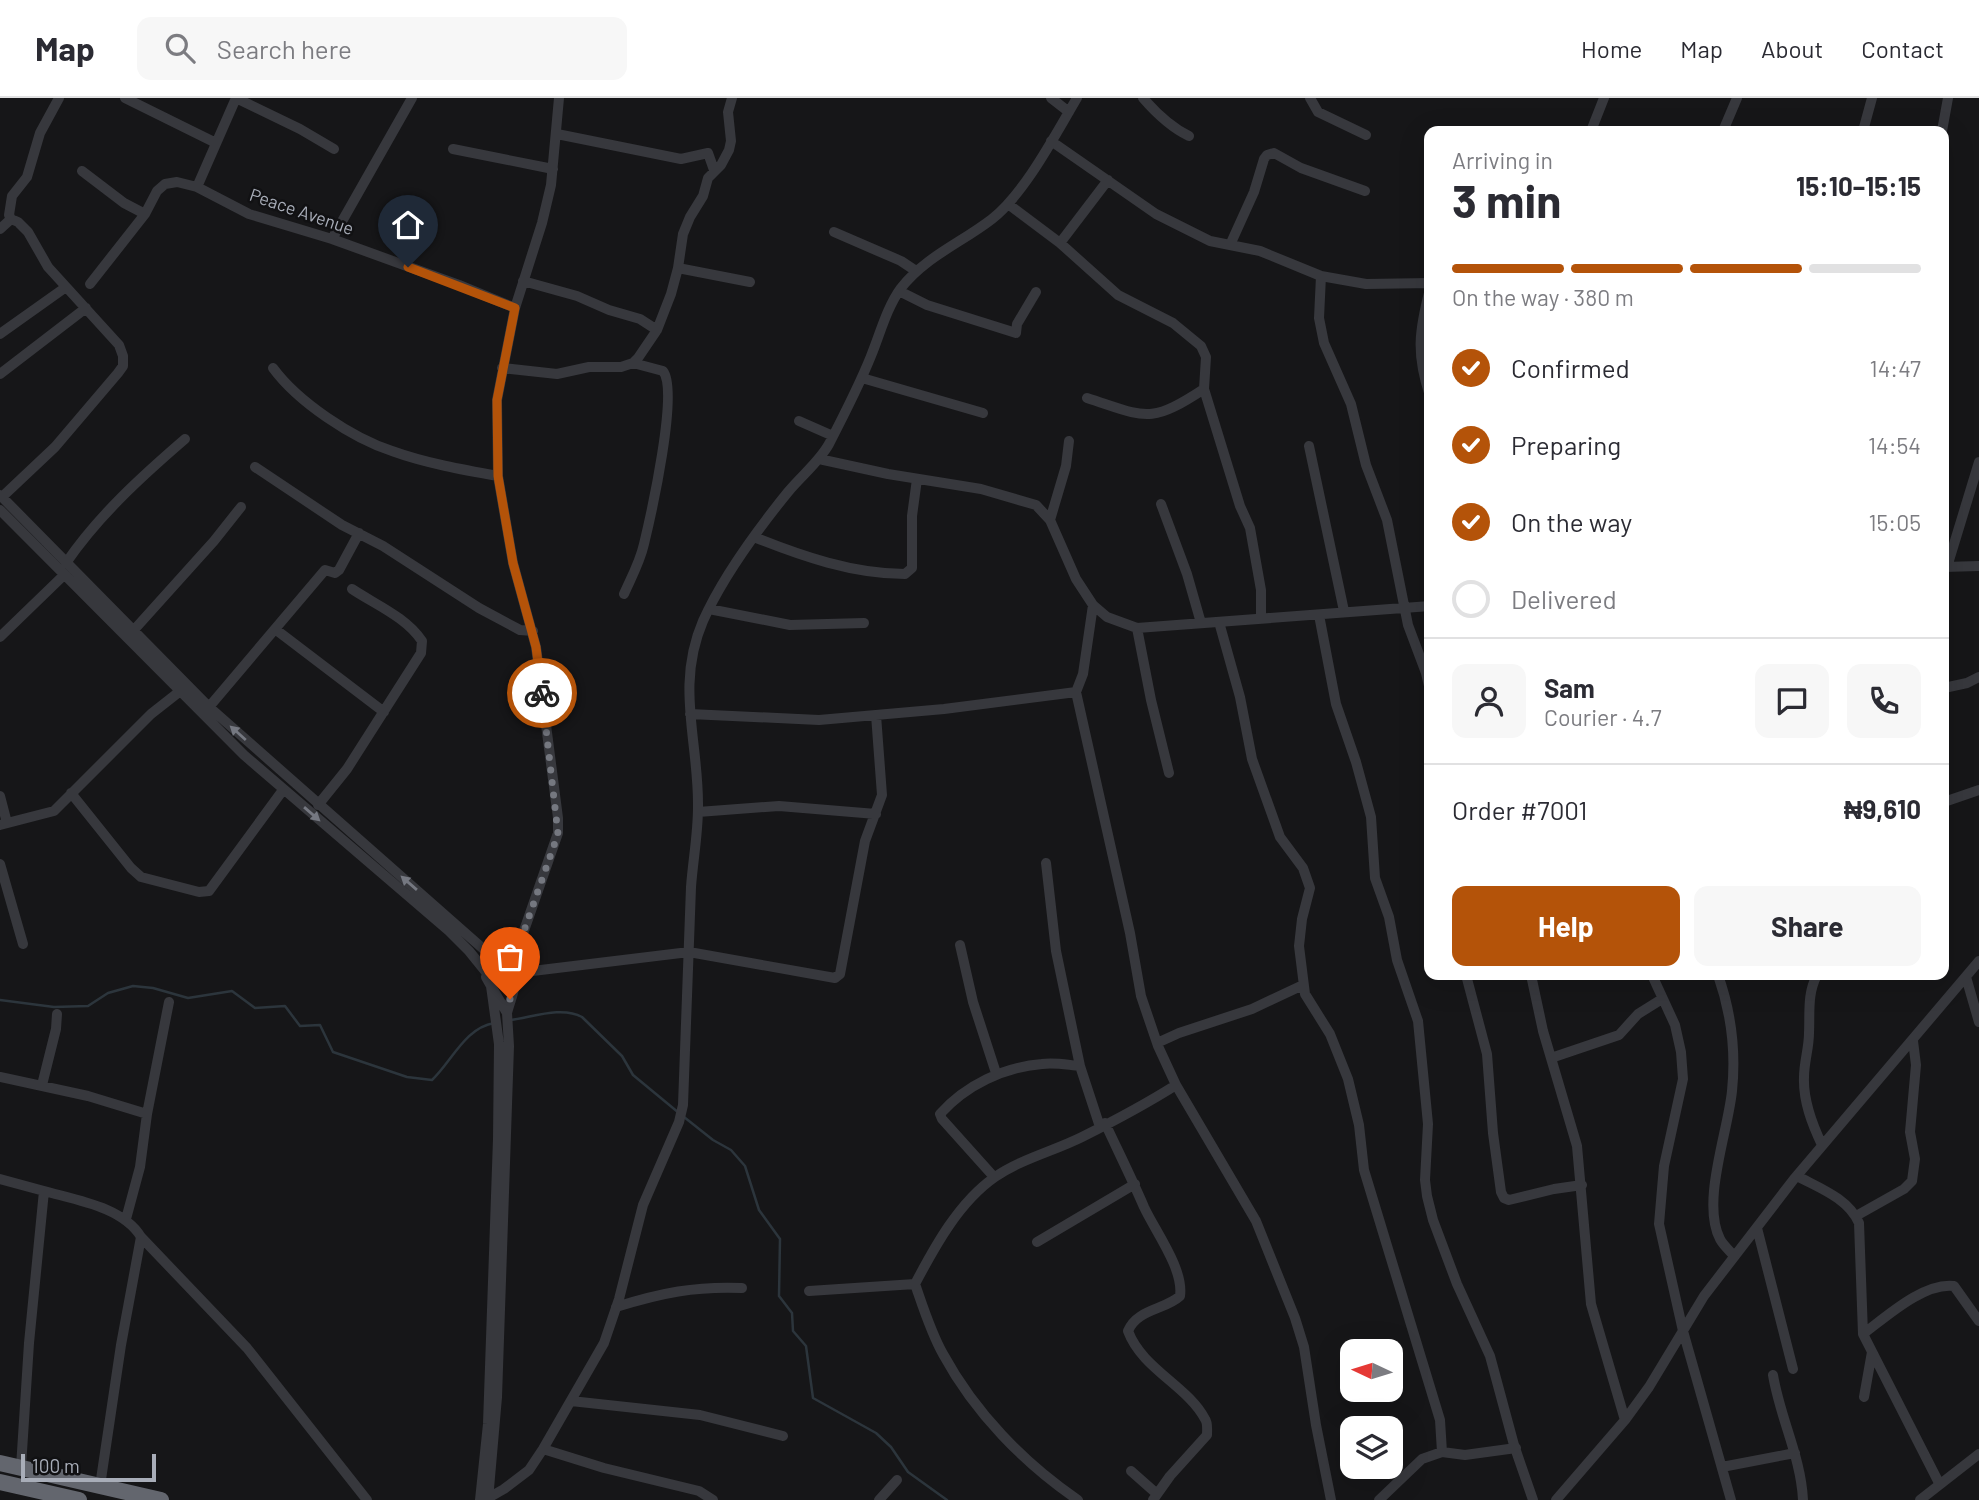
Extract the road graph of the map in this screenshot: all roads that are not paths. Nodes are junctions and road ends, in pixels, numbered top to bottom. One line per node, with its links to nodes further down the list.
1 (59, 98): 35 (street)
2 (125, 98): 24 (street)
3 (236, 98): 24 (street); 25 (street)
4 (559, 98): 20 (street)
5 (1051, 98): 15 (street)
6 (1077, 98): 15 (street)
7 (1143, 98): 22 (street)
8 (1310, 98): 21 (street)
9 (1604, 98): 16 (street)
10 (1737, 98): 17 (street)
11 (1872, 98): 18 (street)
12 (1948, 98): 19 (street)
13 (410, 99): 38 (street)
14 (729, 100): 28 (street)
15 (1069, 112): 23 (street)
16 (1593, 126)
17 (1725, 126)
18 (1864, 126)
19 (1943, 126)
20 (557, 134): 27 (street); 28 (street)
21 (1366, 135)
22 (1189, 136)
23 (1051, 141): 30 (street); 33 (street)
24 (216, 143): 31 (street)
25 (334, 149)
26 (453, 149): 27 (street)
27 (553, 169): 44 (street)
28 (714, 170): 41 (street)
29 (82, 171): 34 (street)
30 (1108, 180): 39 (street); 40 (street)
31 (197, 187): 34 (street); 38 (street, Peace Avenue)
32 (1365, 191): 40 (street)
33 (1008, 204): 39 (street); 42 (street)
34 (145, 214): 47 (street)
35 (11, 219): 36 (street); 48 (street)
36 (0, 229)
37 (834, 232): 42 (street)
38 (332, 239): 52 (street, Peace Avenue)
39 (1060, 243): 62 (street)
40 (1230, 245): 43 (street)
41 (678, 268): 45 (street); 54 (street)
42 (916, 271): 49 (street)
43 (1321, 276): 46 (street); 91 (street)
44 (523, 281): 52 (street); 54 (street)
45 (750, 282)
46 (1424, 282)
47 (90, 284)
48 (66, 286): 51 (street); 55 (street)
49 (899, 291): 50 (street); 61 (street)
50 (1037, 292)
51 (86, 308): 59 (street); 75 (street)
52 (515, 308): 58 (street)
53 (1424, 316): 60 (street)
54 (657, 330): 56 (street)
55 (0, 334)
56 (633, 363): 58 (street); 88 (street)
57 (273, 368): 73 (street)
58 (502, 368): 73 (street)
59 (0, 374)
60 (1424, 376)
61 (862, 378): 64 (street); 66 (street)
62 (1204, 389): 63 (street); 95 (street)
63 (1087, 398)
64 (983, 413)
65 (799, 421): 66 (street)
66 (833, 436): 70 (street)
67 (184, 439): 83 (street)
68 (1069, 441): 79 (street)
69 (1309, 446): 93 (street)
70 (819, 459): 74 (street); 81 (street)
71 (1979, 462): 82 (street)
72 (255, 467): 80 (street)
73 (498, 476): 102 (street)
74 (917, 479): 79 (street); 81 (street)
75 (1, 496): 83 (street)
76 (1161, 504): 98 (street)
77 (241, 507): 101 (street)
78 (0, 510): 86 (street)
79 (1049, 520): 89 (street)
80 (359, 533): 100 (street); 102 (street)
81 (754, 537): 92 (street)
82 (1949, 557)
83 (66, 563): 101 (street)
84 (1979, 566): 85 (street)
85 (1949, 567)
86 (64, 575): 103 (street); 107 (street)
87 (352, 589): 110 (street)
88 (624, 594)
89 (1093, 605): 99 (street); 108 (street)
90 (1424, 606): 91 (street)
91 (1405, 608): 93 (street); 104 (street)
92 (709, 610): 97 (street); 111 (street)
93 (1344, 611): 94 (street)
94 (1319, 615): 95 (street); 182 (street)
95 (1261, 618): 96 (street)
96 (1219, 622): 98 (street); 138 (street)
97 (864, 623)
98 (1201, 623): 99 (street)
99 (1137, 628): 113 (street)
100 (275, 629): 109 (street); 110 (street)
101 (133, 631): 109 (street)
102 (533, 631): 130 (street)
103 (0, 637)
104 (1424, 672)
105 (1979, 677): 106 (street)
106 (1949, 687)
107 (179, 692): 114 (street); 116 (street)
108 (1076, 692): 112 (street); 145 (street)
109 (209, 707): 119 (street, one-way to 109)
110 (384, 712): 119 (street)
111 (690, 715): 112 (street); 120 (street)
112 (876, 715): 121 (street)
113 (1169, 773)
114 (284, 790): 116 (street); 131 (street, one-way to 131)
115 (1979, 790): 118 (street)
116 (71, 793): 122 (street)
117 (0, 796): 122 (street)
118 (1949, 800)
119 (318, 805): 128 (street, one-way to 119)
120 (698, 812): 121 (street); 127 (street)
121 (876, 814): 127 (street)
122 (4, 824)
123 (1046, 863): 147 (street)
124 (0, 864): 125 (street)
125 (23, 944)
126 (960, 945): 148 (street)
127 (689, 952): 130 (street); 170 (street)
128 (496, 961): 130 (street); 131 (street)
129 (1979, 961): 132 (street)
130 (514, 969): 142 (street)
131 (486, 972): 142 (street)
132 (1966, 977): 143 (street); 144 (street)
133 (1467, 980): 159 (street)
134 (1532, 980): 146 (street)
135 (1654, 980): 139 (street)
136 (1720, 980): 166 (street)
137 (1814, 980): 154 (street)
138 (1303, 985): 145 (street); 183 (street)
139 (1662, 999): 146 (street); 172 (street)
140 (169, 1002): 152 (street)
141 (57, 1014): 150 (street)
142 (503, 1019): 195 (street)
143 (1979, 1022)
144 (1913, 1041): 154 (street); 161 (street)
145 (1157, 1043): 151 (street)
146 (1551, 1058): 159 (street)
147 (1080, 1066): 148 (street); 153 (street)
148 (996, 1073): 156 (street)
149 (0, 1077): 150 (street)
150 (42, 1085): 152 (street)
151 (1177, 1085): 153 (street); 202 (street)
152 (146, 1114): 162 (street)
153 (1102, 1125): 156 (street); 158 (street)
154 (1822, 1145): 155 (street)
155 (1797, 1176): 161 (street); 163 (street)
156 (994, 1177): 167 (street)
157 (0, 1180): 160 (street)
158 (1135, 1184): 165 (street); 194 (street)
159 (1582, 1185): 179 (street)
160 (44, 1191): 162 (street); 187 (street)
161 (1856, 1216): 173 (street)
162 (127, 1219): 164 (street)
163 (1757, 1228): 166 (street); 175 (street)
164 (141, 1237): 193 (street); 198 (street)
165 (1037, 1242)
166 (1734, 1256): 172 (street)
167 (915, 1284): 169 (street); 201 (street)
168 (742, 1289): 170 (street)
169 (809, 1291)
170 (616, 1307): 178 (street)
171 (1979, 1321): 173 (street)
172 (1683, 1331): 179 (street); 188 (street)
173 (1863, 1334): 174 (street)
174 (1872, 1352): 177 (street); 192 (street)
175 (1793, 1369)
176 (1773, 1375): 184 (street)
177 (1864, 1397)
178 (571, 1401): 180 (street); 181 (street)
179 (1625, 1420): 205 (street)
180 (783, 1436)
181 (543, 1448): 195 (street); 199 (street)
182 (1516, 1448): 183 (street); 204 (street)
183 (1442, 1452): 203 (street)
184 (1796, 1453): 188 (street); 207 (street)
185 (1979, 1454): 192 (street)
186 (0, 1463): 187 (highway)
187 (21, 1467): 193 (highway)
188 (1722, 1467): 206 (street)
189 (1131, 1471): 194 (street)
190 (897, 1480): 200 (street)
191 (0, 1482): 196 (highway)
192 (1939, 1483): 208 (street)
193 (100, 1486): 197 (highway)
194 (1155, 1497)
195 (485, 1499)
196 (79, 1500)
197 (161, 1500)
198 (367, 1500)
199 (713, 1500)
200 (880, 1500)
201 (1078, 1500)
202 (1331, 1500)
203 (1379, 1500)
204 (1532, 1500)
205 (1556, 1500)
206 (1731, 1500)
207 (1803, 1500)
208 (1920, 1500)

